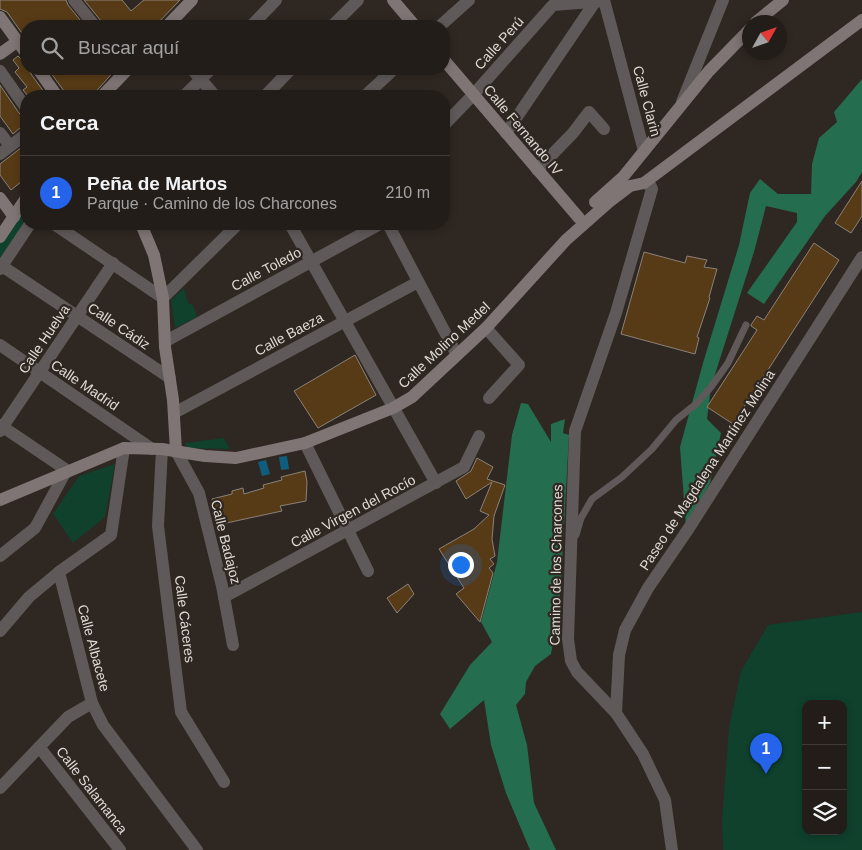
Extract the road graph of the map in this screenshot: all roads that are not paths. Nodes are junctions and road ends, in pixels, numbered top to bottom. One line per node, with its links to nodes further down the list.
1 (74, 0): 13 (street)
2 (192, 0): 14 (street)
3 (276, 0): 15 (street)
4 (358, 0): 16 (street)
5 (393, 0): 17 (street)
6 (469, 0): 18 (street)
7 (723, 0): 41 (street)
8 (783, 0): 11 (street)
9 (601, 1): 10 (street, Calle Perú); 45 (street); 48 (street, Calle Clarin)
10 (553, 2): 39 (street, Calle Perú)
11 (765, 15)
12 (0, 16): 21 (street)
13 (90, 20)
14 (173, 20)
15 (257, 20)
16 (338, 20)
17 (410, 20)
18 (447, 20)
19 (862, 20): 50 (street, Calle Molino Medel)
20 (742, 37): 41 (street)
21 (18, 41): 22 (street); 23 (street)
22 (20, 44)
23 (0, 54)
24 (450, 67): 39 (street, Calle Fernando IV)
25 (0, 71): 40 (street)
26 (42, 75): 33 (street)
27 (122, 75): 34 (street)
28 (197, 75): 32 (street)
29 (205, 75): 32 (street)
30 (285, 75): 37 (street)
31 (388, 75): 38 (street)
32 (201, 79): 35 (street); 36 (street)
33 (53, 90)
34 (108, 90)
35 (190, 90)
36 (210, 90)
37 (270, 90)
38 (371, 90)
39 (473, 95): 42 (street, Calle Perú); 45 (street, Calle Fernando IV)
40 (20, 99)
41 (679, 109): 48 (street)
42 (450, 119)
43 (604, 129): 49 (street)
44 (0, 132): 47 (street)
45 (506, 133): 49 (street, Calle Fernando IV)
46 (20, 139): 47 (street)
47 (5, 150)
48 (644, 152): 54 (street, Calle Clarin)
49 (537, 170): 54 (street, Calle Fernando IV)
50 (644, 183): 63 (street, Calle Molino Medel); 92 (street, Camino de los Charcones)
51 (0, 198): 53 (street)
52 (20, 208): 53 (street)
53 (14, 217): 62 (street)
54 (578, 218): 63 (street, Calle Clarin)
55 (26, 230): 67 (street)
56 (63, 230): 66 (street)
57 (144, 230): 69 (street)
58 (232, 230): 69 (street)
59 (293, 230): 65 (street)
60 (369, 230): 65 (street, Calle Toledo)
61 (391, 230): 68 (street)
62 (0, 237)
63 (566, 240): 73 (street, Calle Molino Medel)
64 (862, 257): 100 (street, Paseo de Magdalena Martínez Molina)
65 (311, 262): 71 (street); 74 (street, Calle Toledo)
66 (113, 263): 69 (street); 70 (street, Calle Huelva)
67 (1, 267): 70 (street, Calle Cádiz)
68 (418, 282): 71 (street, Calle Baeza); 76 (street)
69 (163, 298): 74 (street)
70 (78, 316): 77 (street, Calle Huelva); 78 (street, Calle Cádiz)
71 (345, 321): 80 (street); 81 (street, Calle Baeza)
72 (746, 325): 92 (lane)
73 (486, 328): 76 (street, Calle Molino Medel); 79 (street)
74 (166, 341): 78 (street)
75 (0, 345): 77 (street, Calle Madrid)
76 (457, 355): 80 (street, Calle Molino Medel)
77 (40, 372): 82 (street, Calle Huelva); 86 (street, Calle Madrid)
78 (170, 378): 81 (street)
79 (489, 398)
80 (394, 408): 84 (street, Calle Molino Medel); 89 (street)
81 (174, 413): 87 (street)
82 (1, 428): 88 (street)
83 (479, 436): 89 (street, Calle Virgen del Rocío)
84 (305, 443): 87 (street, Calle Molino Medel); 91 (street)
85 (124, 448): 86 (street, Calle Molino Medel); 88 (street, Calle Molino Medel); 95 (street)
86 (157, 449): 87 (street, Calle Molino Medel); 102 (street, Calle Cáceres)
87 (176, 451): 96 (street, Calle Badajoz)
88 (67, 472): 90 (street, Calle Molino Medel); 93 (street)
89 (436, 483): 91 (street, Calle Virgen del Rocío)
90 (0, 500)
91 (348, 530): 94 (street); 96 (street, Calle Virgen del Rocío)
92 (572, 548): 100 (street, Camino de los Charcones)
93 (0, 556)
94 (368, 571)
95 (59, 572): 97 (street); 99 (street, Calle Albacete)
96 (224, 597): 98 (street, Calle Badajoz)
97 (0, 631)
98 (233, 645)
99 (92, 703): 101 (street); 105 (street, Calle Albacete)
100 (616, 713): 106 (street, Camino de los Charcones)
101 (40, 748): 103 (street); 104 (street, Calle Salamanca)
102 (224, 782)
103 (0, 788)
104 (120, 850)
105 (197, 850)
106 (672, 850)

